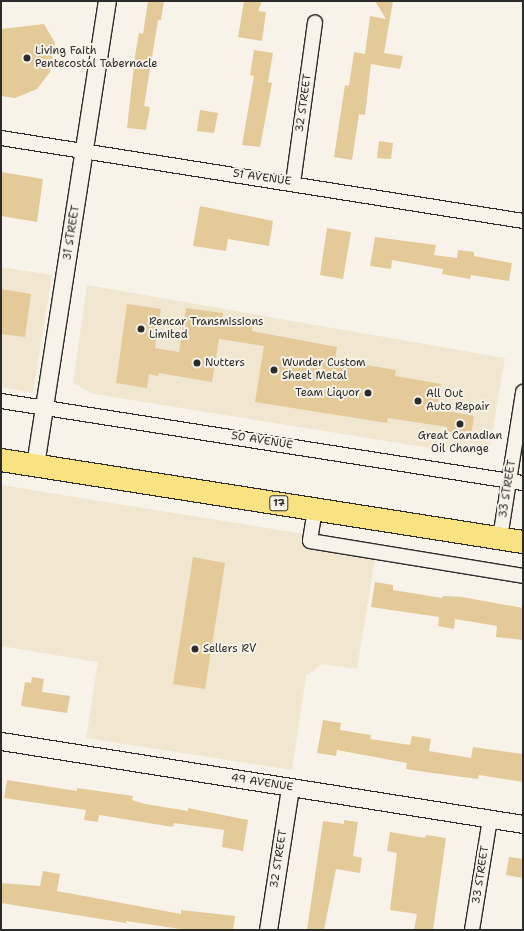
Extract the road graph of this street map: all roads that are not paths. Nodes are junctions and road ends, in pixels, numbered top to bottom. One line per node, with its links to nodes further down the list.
1 (107, 1): 4 (street, 31 STREET)
2 (315, 22): 5 (street, 32 STREET)
3 (1, 138): 4 (street, 51 AVENUE)
4 (84, 152): 5 (street, 51 AVENUE); 9 (street, 31 STREET)
5 (293, 183): 6 (street, 51 AVENUE)
6 (523, 221)
7 (523, 392): 12 (street, 33 STREET)
8 (1, 401): 9 (street, 50 AVENUE)
9 (45, 408): 11 (street, 31 STREET); 12 (street, 50 AVENUE)
10 (1, 460): 11 (main road, 17)
11 (35, 465): 14 (main road, 17)
12 (509, 481): 13 (street, 50 AVENUE); 15 (street, 33 STREET)
13 (523, 483)
14 (315, 509): 15 (main road, 17); 17 (street)
15 (500, 538): 16 (main road, 17)
16 (523, 542)
17 (523, 576)
18 (1, 741): 19 (street, 49 AVENUE)
19 (290, 788): 20 (street, 49 AVENUE); 22 (street, 32 STREET)
20 (490, 819): 21 (street, 49 AVENUE); 23 (street, 33 STREET)
21 (523, 824)
22 (268, 930)
23 (472, 930)

